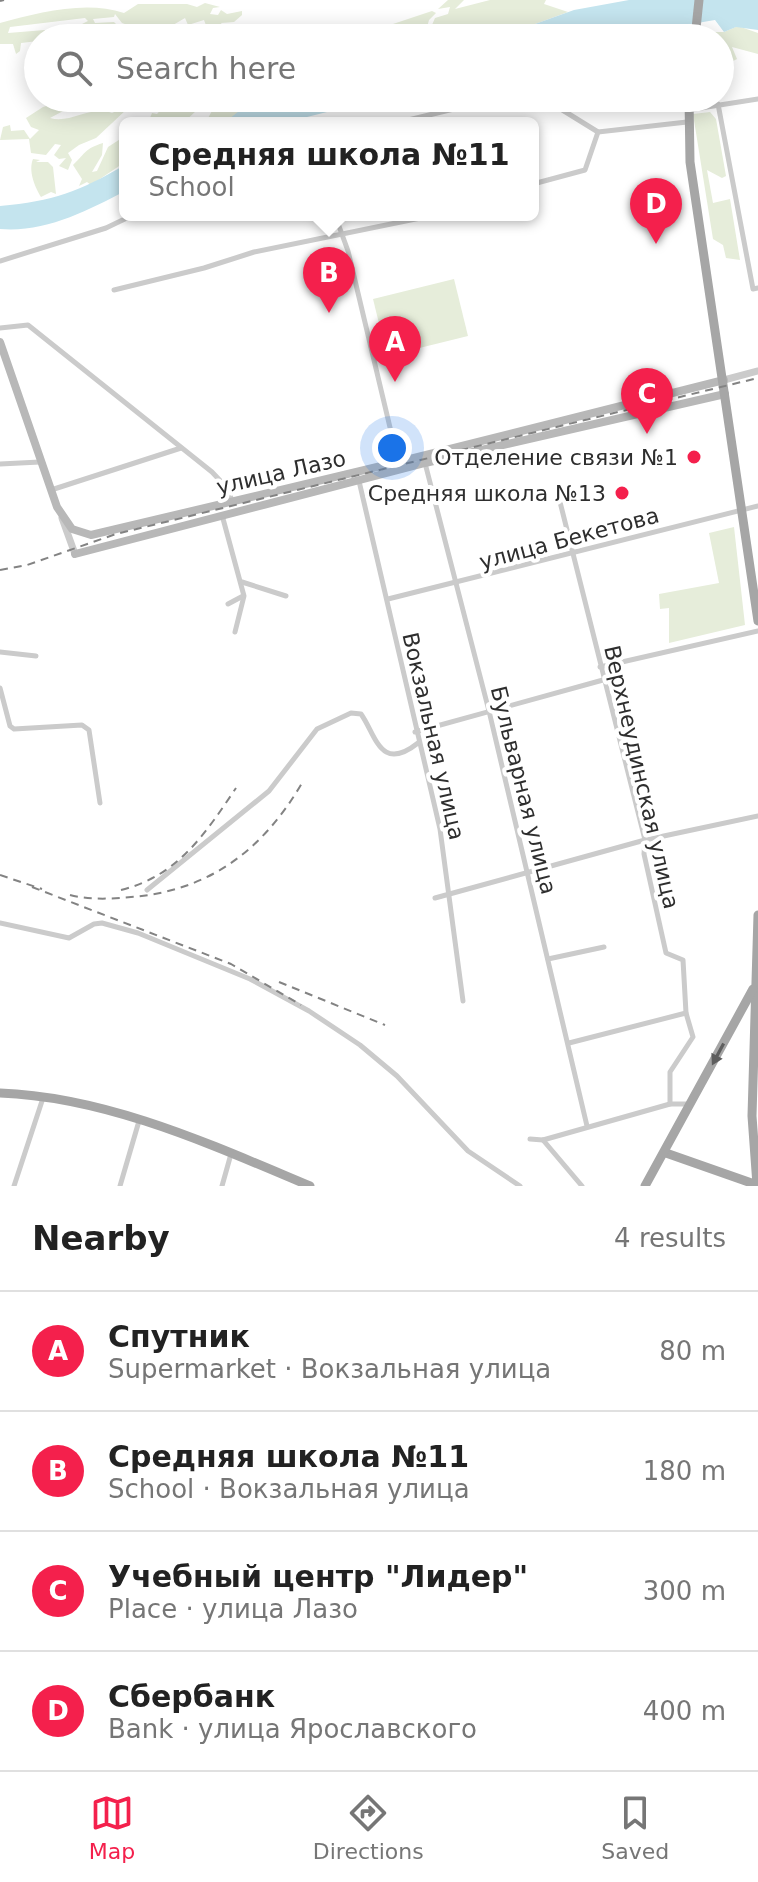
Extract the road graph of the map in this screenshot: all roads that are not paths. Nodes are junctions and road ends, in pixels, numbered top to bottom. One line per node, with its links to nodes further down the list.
1 (699, 0): 2 (main road)
2 (696, 24)
3 (758, 99): 4 (street)
4 (734, 102)
5 (441, 112): 9 (street)
6 (566, 112): 11 (street)
7 (688, 112): 10 (main road)
8 (720, 112): 18 (street)
9 (421, 117)
10 (687, 122): 11 (street); 23 (main road)
11 (598, 132): 12 (street)
12 (539, 182)
13 (121, 221): 17 (street)
14 (338, 221): 16 (street)
15 (403, 221): 16 (street)
16 (343, 232): 19 (street); 27 (street)
17 (0, 261)
18 (758, 288)
19 (114, 290)
20 (0, 328): 25 (street)
21 (0, 342): 26 (main road)
22 (758, 371): 23 (street, улица Лазо)
23 (724, 380): 24 (main road); 27 (main road, улица Лазо)
24 (725, 394): 28 (main road, улица Лазо); 35 (main road)
25 (181, 448): 31 (street); 33 (street)
26 (40, 462): 29 (street); 31 (main road)
27 (398, 462): 33 (main road, улица Лазо)
28 (425, 463): 30 (main road, улица Лазо); 41 (street, Бульварная улица)
29 (0, 464)
30 (359, 481): 36 (main road, улица Лазо); 44 (street, Вокзальная улица)
31 (50, 490): 37 (main road)
32 (557, 490): 38 (street, Верхнеудинская улица)
33 (232, 502): 37 (main road, улица Лазо)
34 (758, 506): 35 (street, улица Бекетова)
35 (743, 510): 38 (street, улица Бекетова); 46 (main road)
36 (221, 514): 39 (main road, улица Лазо); 40 (street)
37 (61, 516): 39 (street)
38 (572, 553): 41 (street, улица Бекетова); 51 (street, Верхнеудинская улица)
39 (75, 554)
40 (242, 582): 42 (street); 43 (street)
41 (457, 584): 44 (street, улица Бекетова); 54 (street, Бульварная улица)
42 (244, 596): 45 (street); 48 (street)
43 (286, 596)
44 (388, 599): 55 (street, Вокзальная улица)
45 (228, 604)
46 (758, 621)
47 (758, 631): 51 (street)
48 (235, 632)
49 (0, 652): 50 (street)
50 (36, 656)
51 (600, 667): 52 (street, Верхнеудинская улица)
52 (603, 680): 54 (street); 59 (street, Верхнеудинская улица)
53 (0, 688): 57 (street)
54 (489, 711): 55 (street); 60 (street, Бульварная улица)
55 (415, 732): 56 (street, Вокзальная улица)
56 (418, 743): 61 (street); 62 (street, Вокзальная улица)
57 (100, 803)
58 (758, 816): 59 (street)
59 (645, 840): 60 (street); 70 (street, Верхнеудинская улица)
60 (527, 873): 62 (street); 67 (street, Бульварная улица)
61 (147, 890)
62 (450, 894): 63 (street); 69 (street, Вокзальная улица)
63 (435, 898)
64 (758, 915): 68 (main road)
65 (0, 923): 89 (street)
66 (604, 947): 67 (street)
67 (548, 959): 71 (street, Бульварная улица)
68 (755, 985): 72 (main road); 76 (main road, one-way to 76)
69 (463, 1001)
70 (686, 1013): 71 (street); 75 (street, Верхнеудинская улица)
71 (569, 1043): 79 (street, Бульварная улица)
72 (756, 1051): 77 (main road)
73 (0, 1093): 74 (main road)
74 (44, 1097): 78 (main road); 84 (street)
75 (670, 1104): 76 (street); 79 (street)
76 (691, 1104): 83 (main road)
77 (755, 1116): 92 (main road)
78 (139, 1121): 82 (main road); 86 (street)
79 (587, 1126): 81 (street)
80 (530, 1139): 81 (street)
81 (543, 1140): 90 (street)
82 (231, 1153): 87 (street); 88 (main road)
83 (666, 1153): 91 (main road); 92 (main road)
84 (14, 1185): 85 (street)
85 (22, 1186)
86 (120, 1186)
87 (222, 1186)
88 (310, 1186)
89 (520, 1186)
90 (582, 1186)
91 (645, 1186)
92 (757, 1186)

